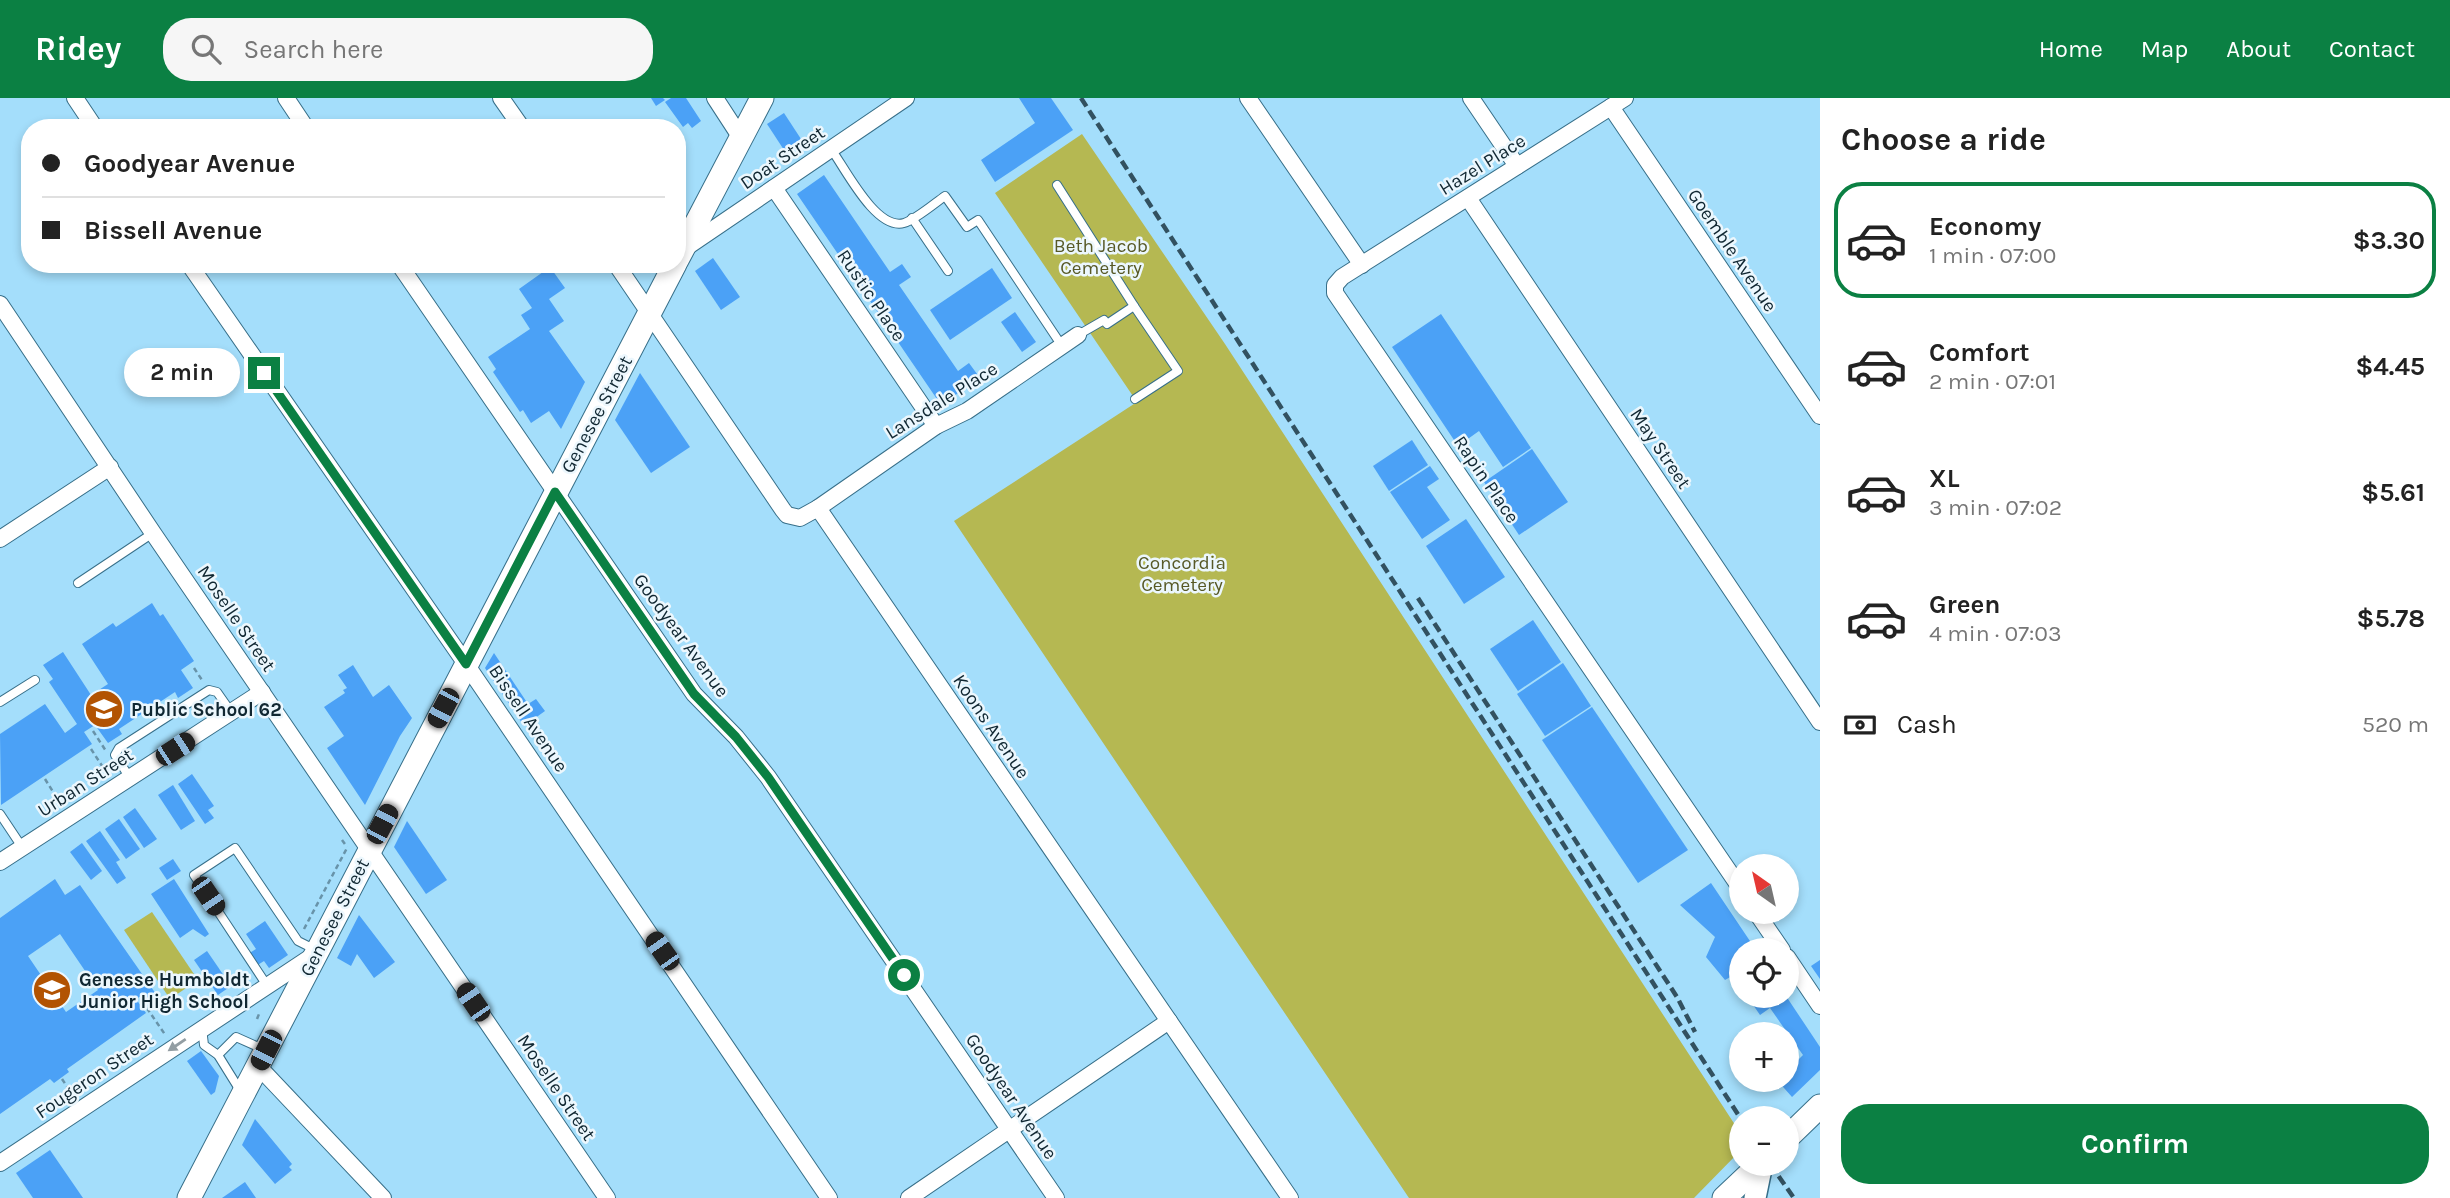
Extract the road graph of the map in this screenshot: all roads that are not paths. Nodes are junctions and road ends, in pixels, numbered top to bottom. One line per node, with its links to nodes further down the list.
1 (75, 98): 10 (street)
2 (286, 98): 11 (street)
3 (501, 98): 12 (street)
4 (715, 98): 13 (street)
5 (762, 98): 13 (main road, Genesee Street)
6 (906, 98): 14 (street, Doat Street)
7 (1248, 98): 22 (street)
8 (1471, 98): 15 (street)
9 (1618, 102): 15 (street, Hazel Place); 34 (street, Goemble Avenue)
10 (89, 119)
11 (300, 119)
12 (516, 119)
13 (741, 138): 20 (main road, Genesee Street)
14 (831, 149): 17 (street, Doat Street); 19 (lane)
15 (1517, 166): 18 (street, Hazel Place)
16 (1057, 185): 29 (lane)
17 (774, 188): 21 (street, Doat Street); 35 (street, Rustic Place)
18 (1468, 198): 22 (street, Hazel Place); 47 (street, May Street)
19 (912, 218): 23 (lane); 32 (lane)
20 (686, 243)
21 (686, 252)
22 (1362, 265): 53 (street, Rapin Place)
23 (947, 271)
24 (195, 273): 42 (street, Bissell Avenue)
25 (405, 273): 37 (street, Goodyear Avenue)
26 (622, 273): 30 (street)
27 (670, 273): 30 (main road, Genesee Street)
28 (0, 304): 36 (street, Moselle Street)
29 (1134, 306): 31 (lane); 33 (lane)
30 (649, 313): 37 (main road, Genesee Street); 38 (street)
31 (1083, 333): 32 (street, Lansdale Place)
32 (1062, 346): 35 (street, Lansdale Place)
33 (1135, 399)
34 (1820, 416)
35 (936, 426): 38 (street, Lansdale Place)
36 (110, 467): 39 (street, Moselle Street); 40 (street)
37 (555, 492): 42 (main road, Genesee Street); 65 (street, Goodyear Avenue)
38 (818, 508): 58 (street, Koons Avenue)
39 (153, 533): 41 (lane); 44 (street, Moselle Street)
40 (0, 539)
41 (78, 583)
42 (466, 664): 51 (main road, Genesee Street); 72 (street, Bissell Avenue)
43 (35, 680): 45 (lane)
44 (262, 692): 46 (street, Urban Street); 51 (street, Moselle Street)
45 (0, 702)
46 (231, 712): 48 (street, Urban Street); 48 (lane)
47 (1820, 722)
48 (130, 778): 50 (street, Urban Street)
49 (0, 814): 50 (lane)
50 (22, 847): 52 (street, Urban Street)
51 (358, 848): 54 (main road, Genesee Street); 71 (street, Moselle Street)
52 (0, 862)
53 (1729, 871)
54 (310, 948): 56 (street, Fougeron Street); 56 (lane); 61 (main road, Genesee Street)
55 (1799, 975): 57 (street)
56 (268, 987): 59 (street, Fougeron Street)
57 (1820, 1006)
58 (1169, 1021): 65 (street); 75 (street, Koons Avenue)
59 (202, 1028): 60 (lane); 66 (street, Fougeron Street, one-way to 66)
60 (218, 1055): 61 (lane); 62 (lane)
61 (262, 1058): 62 (main road, Genesee Street); 70 (street)
62 (242, 1096): 69 (main road, Genesee Street)
63 (1820, 1105): 64 (main road)
64 (1799, 1126)
65 (1009, 1129): 73 (street); 74 (street, Goodyear Avenue)
66 (0, 1163)
67 (1748, 1176): 76 (main road)
68 (1759, 1176): 77 (street)
69 (189, 1198)
70 (383, 1198)
71 (607, 1198)
72 (829, 1198)
73 (909, 1198)
74 (1056, 1198)
75 (1290, 1198)
76 (1724, 1198)
77 (1755, 1198)

